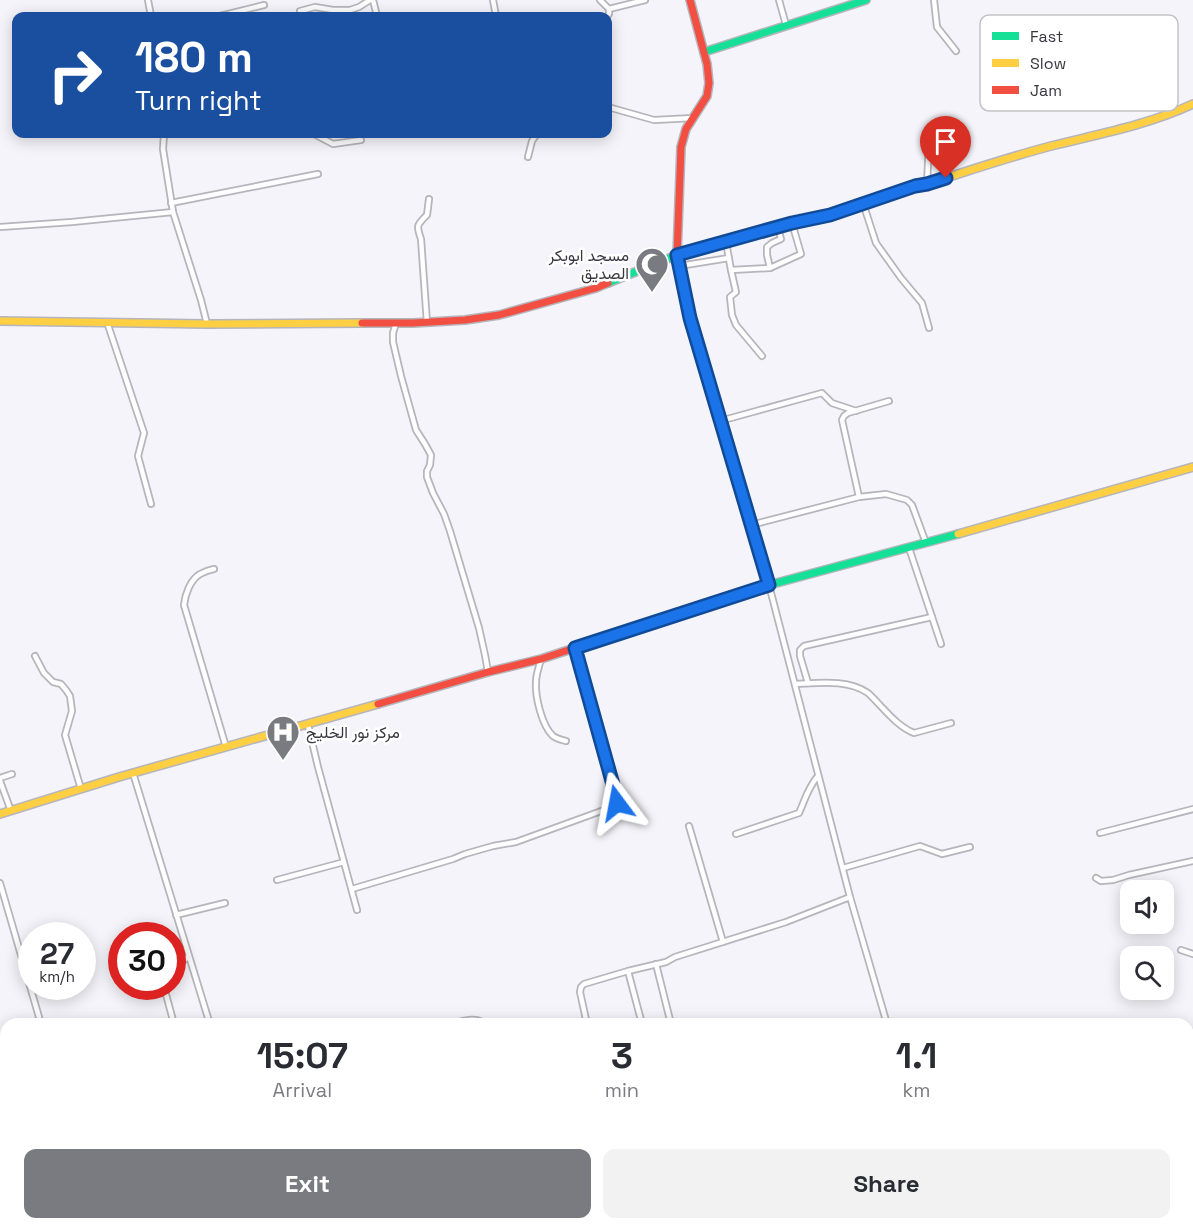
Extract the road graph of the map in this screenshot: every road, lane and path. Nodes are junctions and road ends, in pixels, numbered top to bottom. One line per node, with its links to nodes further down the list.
1 (372, 0): 10 (street)
2 (600, 0): 9 (street)
3 (645, 0): 9 (street)
4 (690, 0): 14 (street)
5 (779, 0): 12 (street)
6 (866, 0): 12 (street)
7 (934, 0): 13 (street)
8 (264, 5): 11 (street)
9 (609, 9)
10 (300, 11)
11 (236, 12)
12 (786, 25): 14 (street)
13 (956, 51)
14 (704, 52): 19 (street)
15 (1193, 104): 18 (street)
16 (612, 108): 19 (street)
17 (1178, 111): 27 (street)
18 (1178, 111)
19 (693, 118): 36 (street)
20 (164, 138): 29 (street)
21 (322, 138): 23 (street)
22 (534, 138): 25 (street)
23 (361, 140)
24 (950, 147): 27 (street)
25 (528, 158)
26 (318, 174): 29 (street)
27 (927, 184): 30 (street)
28 (429, 199): 44 (street)
29 (171, 203): 31 (street)
30 (863, 203): 32 (street); 46 (street)
31 (173, 212): 33 (street); 45 (street)
32 (792, 223): 34 (street); 39 (street)
33 (0, 227)
34 (778, 228): 35 (street); 39 (street)
35 (726, 242): 36 (street); 37 (street)
36 (677, 255): 38 (street); 44 (street)
37 (729, 258): 38 (street); 40 (street)
38 (679, 266): 50 (street)
39 (770, 268): 40 (street)
40 (731, 270): 47 (street)
41 (0, 321): 42 (street)
42 (107, 322): 45 (street); 53 (street)
43 (396, 322): 44 (street); 45 (street); 64 (street)
44 (427, 323)
45 (207, 324)
46 (929, 328)
47 (762, 356)
48 (889, 401): 49 (street)
49 (856, 411): 50 (street); 52 (street)
50 (720, 421): 54 (street)
51 (1193, 466): 55 (street)
52 (859, 497): 54 (street); 55 (street)
53 (151, 504)
54 (751, 525): 58 (street)
55 (926, 543): 56 (street)
56 (909, 548): 58 (street); 59 (street)
57 (214, 569): 70 (street)
58 (769, 585): 61 (street); 66 (street)
59 (932, 617): 60 (street); 65 (street)
60 (941, 644)
61 (575, 648): 63 (street); 89 (street)
62 (35, 656): 75 (street)
63 (541, 659): 64 (street); 69 (street)
64 (488, 672): 68 (street)
65 (808, 683): 66 (street); 67 (street)
66 (795, 684): 73 (street)
67 (951, 723)
68 (308, 725): 70 (street); 84 (street)
69 (566, 741)
70 (226, 747): 71 (street)
71 (133, 773): 75 (street); 93 (street)
72 (12, 774): 74 (street)
73 (818, 776): 81 (street); 85 (street)
74 (0, 780): 77 (street)
75 (81, 789): 77 (street)
76 (1193, 809): 80 (street)
77 (11, 811): 78 (street)
78 (0, 814)
79 (689, 826): 94 (street)
80 (1100, 833)
81 (736, 834)
82 (970, 847): 85 (street)
83 (1193, 861): 86 (street)
84 (345, 862): 87 (street); 89 (street)
85 (843, 868): 90 (street)
86 (1096, 878)
87 (277, 880)
88 (0, 883): 102 (street)
89 (352, 889): 92 (street)
90 (850, 897): 94 (street); 108 (street)
91 (225, 903): 93 (street)
92 (357, 910)
93 (176, 915): 97 (street)
94 (723, 942): 99 (street)
95 (1181, 950): 96 (street)
96 (1193, 954)
97 (189, 957): 98 (street); 104 (street)
98 (186, 959)
99 (656, 964): 100 (street); 107 (street)
100 (628, 971): 105 (street); 106 (street)
101 (168, 1000): 103 (street)
102 (39, 1018)
103 (172, 1018)
104 (208, 1018)
105 (586, 1018)
106 (640, 1018)
107 (670, 1018)
108 (885, 1018)

